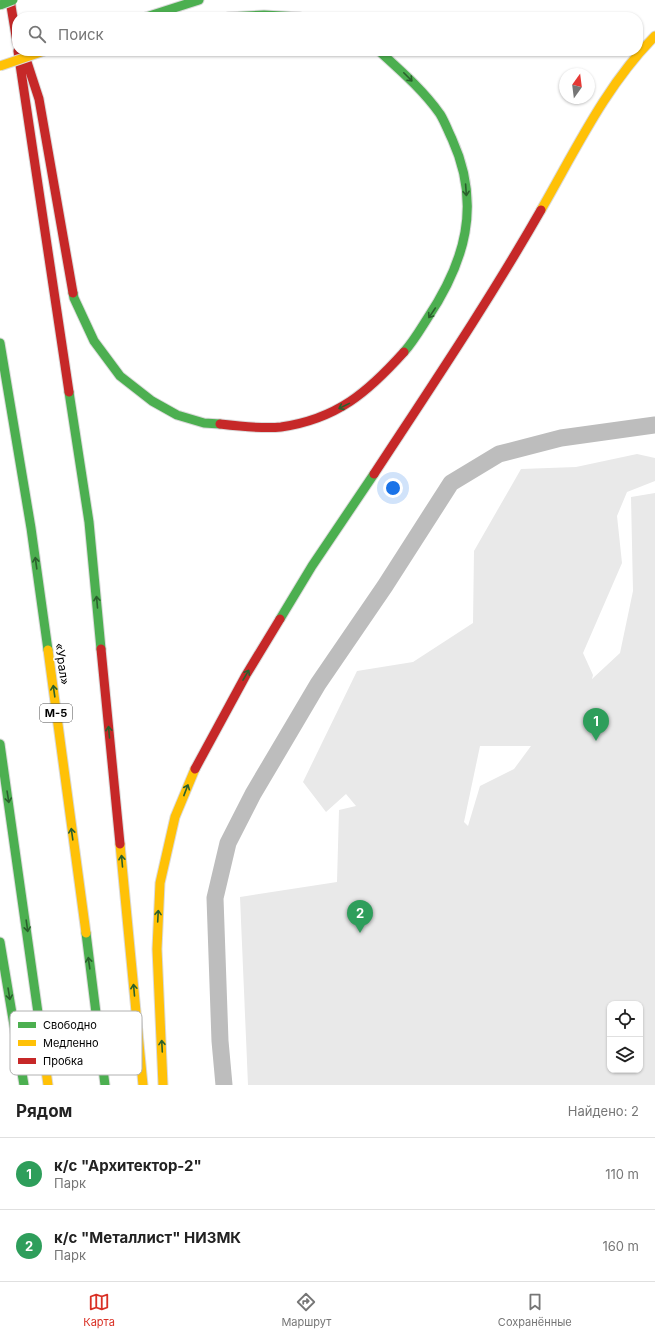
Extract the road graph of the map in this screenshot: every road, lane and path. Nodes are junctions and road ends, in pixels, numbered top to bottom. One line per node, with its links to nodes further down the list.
1 (11, 0): 3 (main road, bridge); 4 (main road)
2 (199, 0): 5 (main road)
3 (0, 4)
4 (13, 12)
5 (162, 12)
6 (655, 36): 7 (main road, one-way to 6)
7 (643, 47)
8 (19, 56): 21 (main road, one-way to 8)
9 (26, 56): 11 (main road, one-way to 9)
10 (29, 56): 13 (main road, bridge)
11 (385, 56)
12 (636, 56): 30 (main road, one-way to 12)
13 (0, 66)
14 (0, 343): 20 (main road, «Урал» / М-5, one-way to 14)
15 (655, 425): 31 (street)
16 (0, 744): 19 (main road, one-way to 19)
17 (0, 942): 18 (main road, one-way to 18)
18 (12, 1011)
19 (38, 1011)
20 (95, 1011)
21 (136, 1011)
22 (22, 1075): 26 (main road, one-way to 26)
23 (47, 1075): 27 (main road, one-way to 27)
24 (104, 1075): 28 (main road, «Урал» / М-5, one-way to 24)
25 (142, 1075): 29 (main road, one-way to 25)
26 (24, 1085)
27 (48, 1085)
28 (105, 1085)
29 (143, 1085)
30 (163, 1085)
31 (224, 1085)

